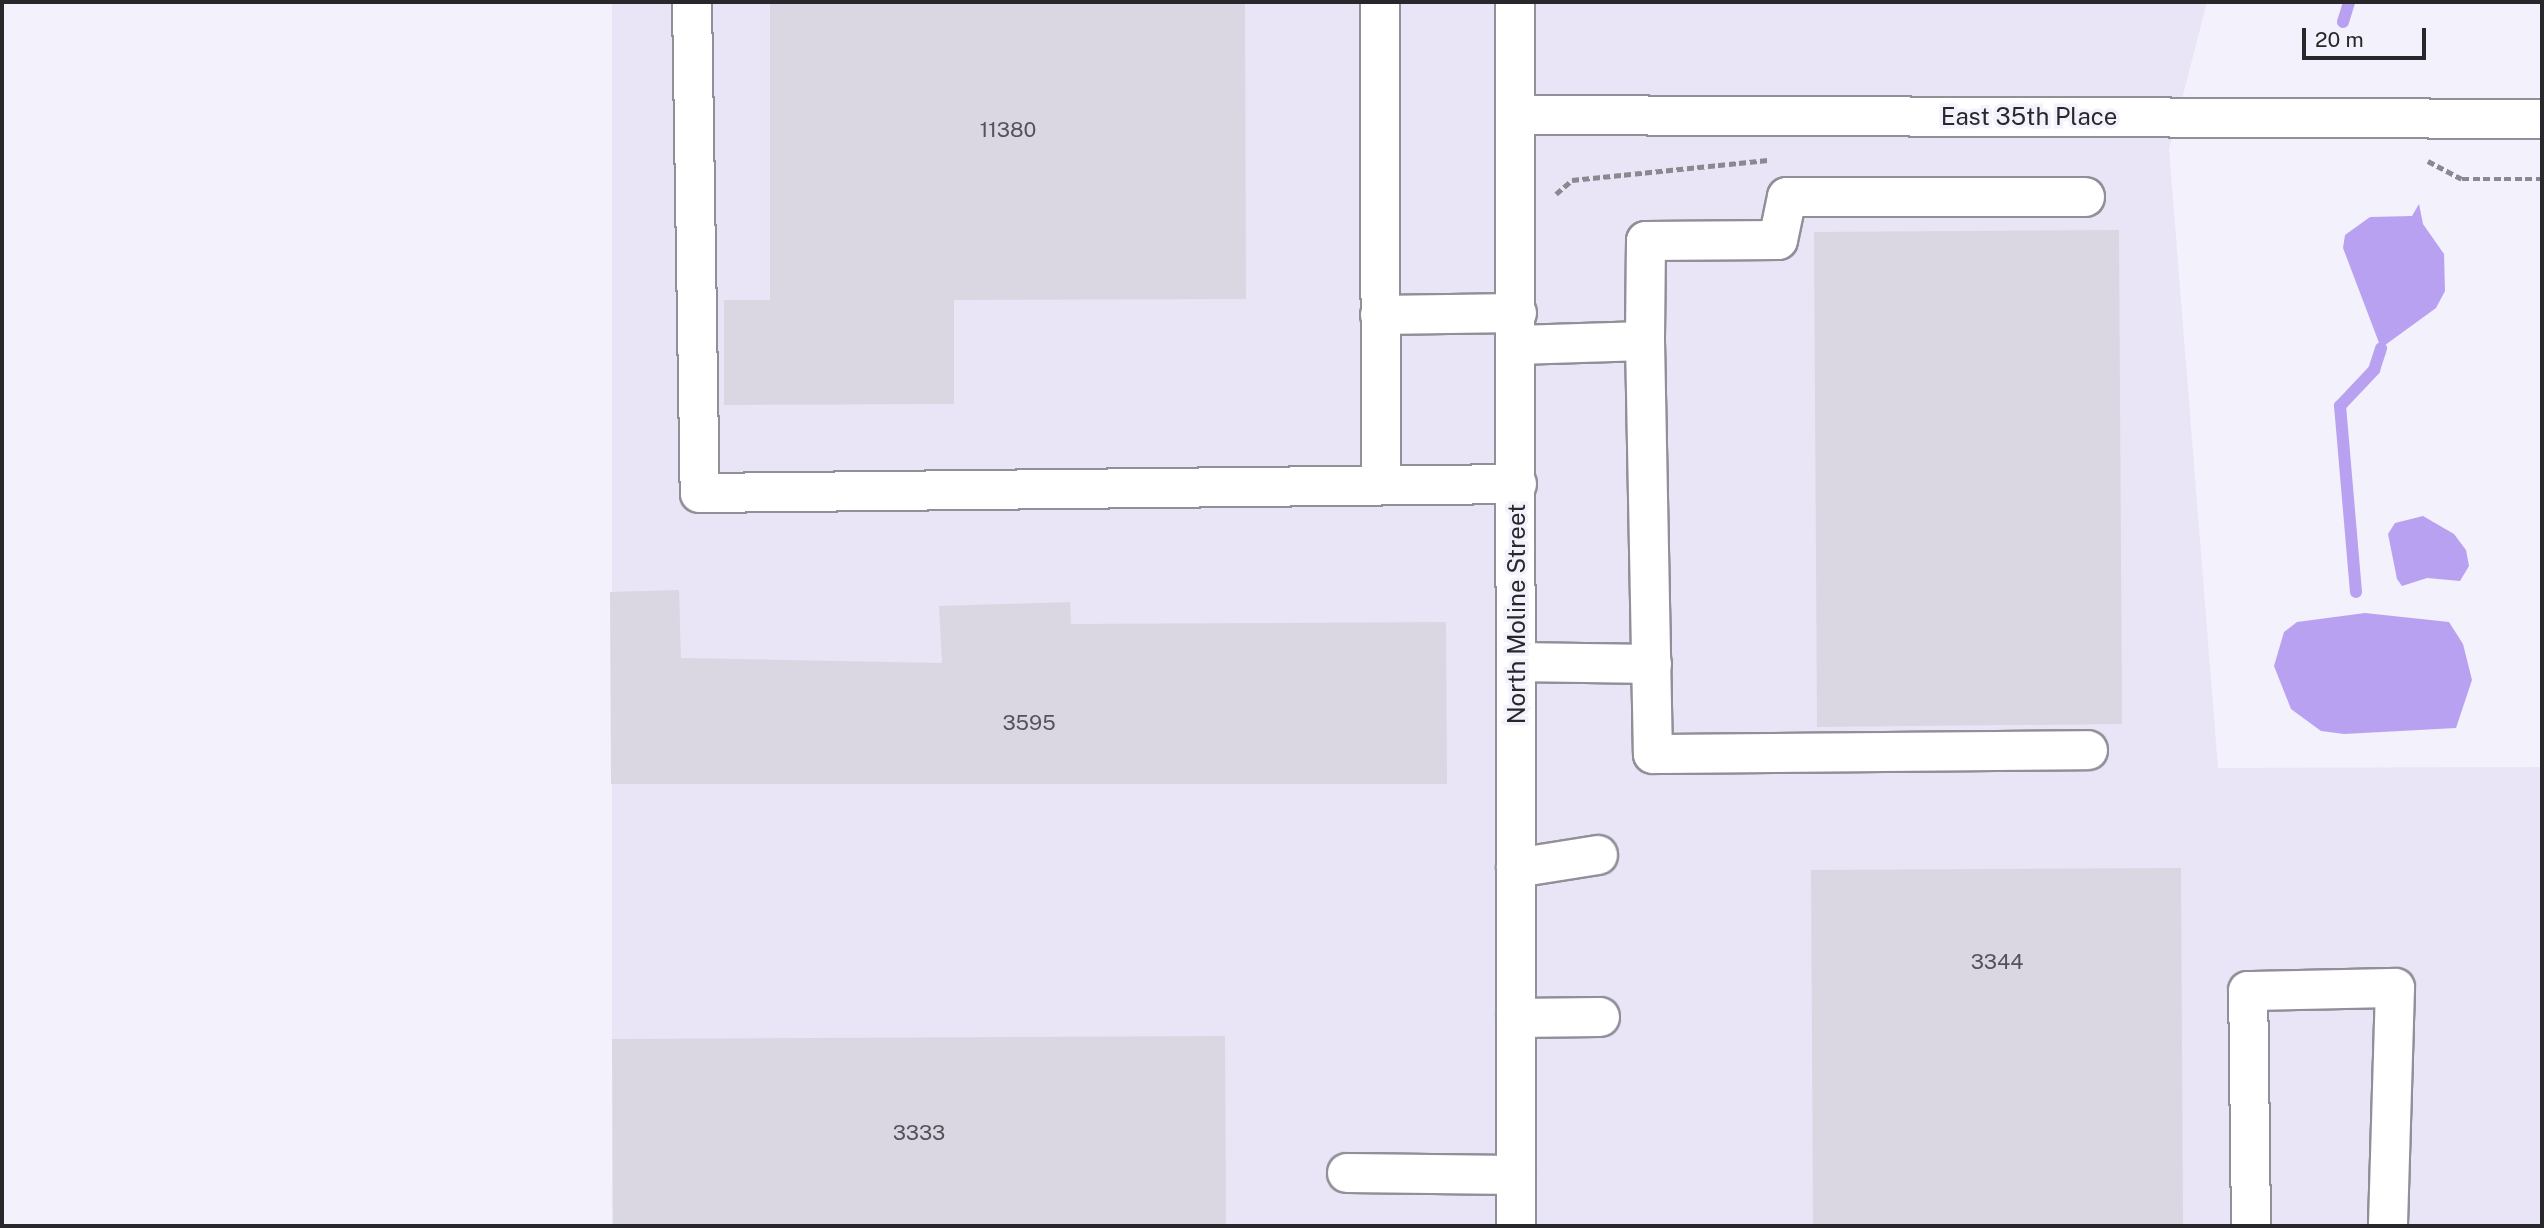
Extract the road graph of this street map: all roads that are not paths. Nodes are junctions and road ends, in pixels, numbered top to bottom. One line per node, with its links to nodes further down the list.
1 (692, 2): 10 (street)
2 (1380, 2): 7 (street)
3 (1515, 2): 4 (street, North Moline Street)
4 (1516, 115): 5 (street, East 35th Place); 8 (street, North Moline Street)
5 (2542, 119)
6 (2085, 197): 9 (street)
7 (1380, 315): 8 (street); 10 (street)
8 (1517, 329): 9 (street); 11 (street, North Moline Street)
9 (1645, 341): 13 (street)
10 (1381, 484): 11 (street)
11 (1517, 484): 12 (street, North Moline Street)
12 (1517, 662): 13 (street); 16 (street, North Moline Street)
13 (1652, 664): 14 (street)
14 (2088, 750)
15 (1598, 855): 16 (street)
16 (1516, 868): 18 (street, North Moline Street)
17 (1600, 1017): 18 (street)
18 (1516, 1018): 20 (street, North Moline Street)
19 (1347, 1173): 20 (street)
20 (1516, 1175): 21 (street, North Moline Street)
21 (1516, 1226)
22 (2250, 1226): 23 (street)
23 (2388, 1226)

